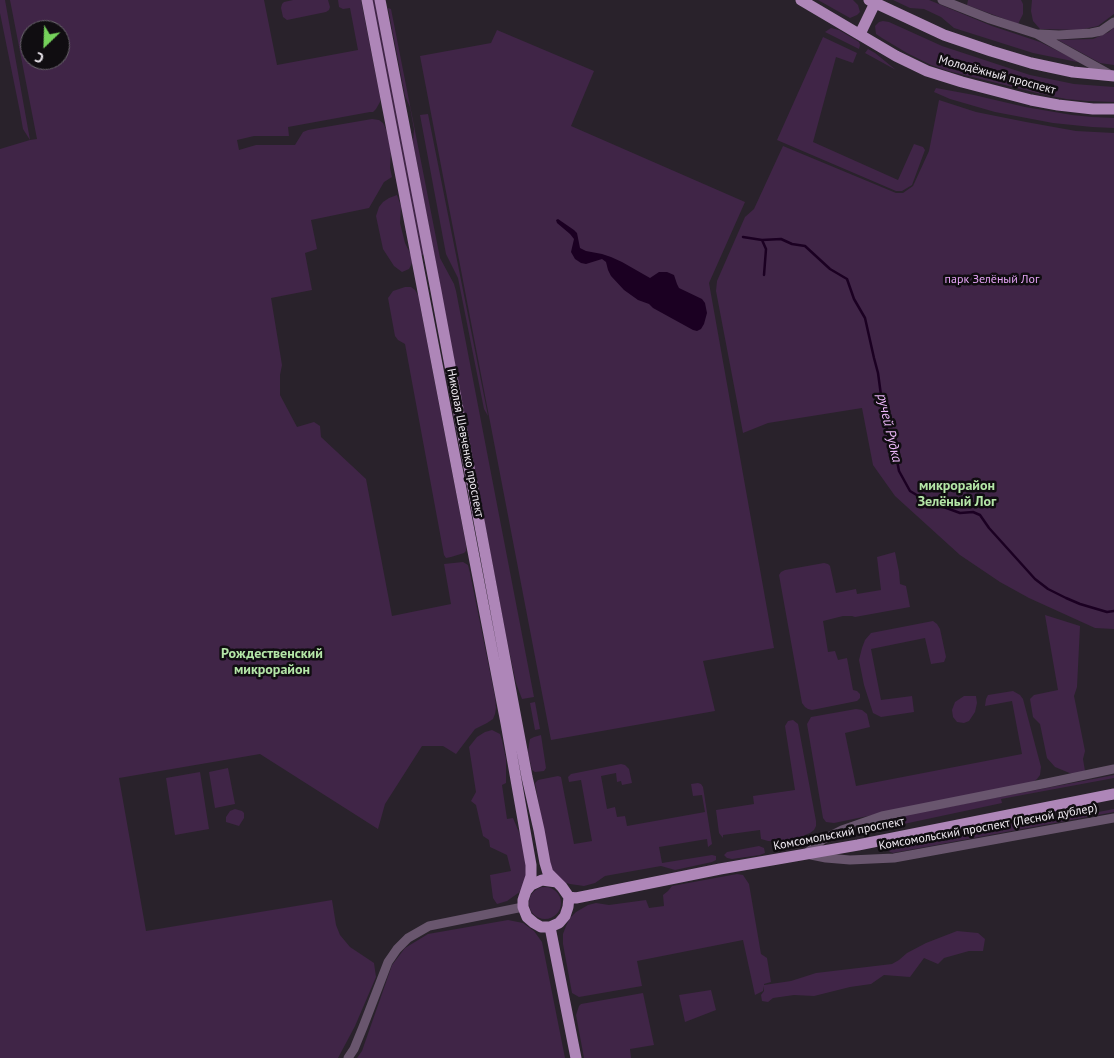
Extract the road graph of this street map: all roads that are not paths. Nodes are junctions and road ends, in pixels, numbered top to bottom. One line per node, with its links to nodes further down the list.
1 (366, 0): 12 (main road, Николая Шевченко проспект)
2 (380, 0): 11 (main road, Николая Шевченко проспект)
3 (801, 0): 7 (main road, Молодёжный проспект)
4 (942, 0): 8 (street)
5 (872, 2): 7 (main road); 9 (main road, Молодёжный проспект)
6 (1114, 22): 8 (street)
7 (860, 34): 10 (main road, Молодёжный проспект)
8 (1038, 34): 9 (street, Молодёжный проспект)
9 (1114, 76)
10 (1114, 109)
11 (432, 277): 12 (main road); 17 (main road, Николая Шевченко проспект)
12 (420, 279): 18 (main road, Николая Шевченко проспект)
13 (1114, 768): 16 (street)
14 (1114, 794): 16 (main road, Комсомольский проспект)
15 (1114, 818): 16 (street, Комсомольский проспект (Лесной дублер))
16 (806, 854): 19 (main road, Комсомольский проспект)
17 (556, 882): 18 (main road); 19 (main road)
18 (526, 891): 20 (main road)
19 (569, 897): 21 (main road)
20 (523, 907): 21 (main road); 22 (street)
21 (550, 927): 23 (main road)
22 (348, 1058)
23 (576, 1058)

